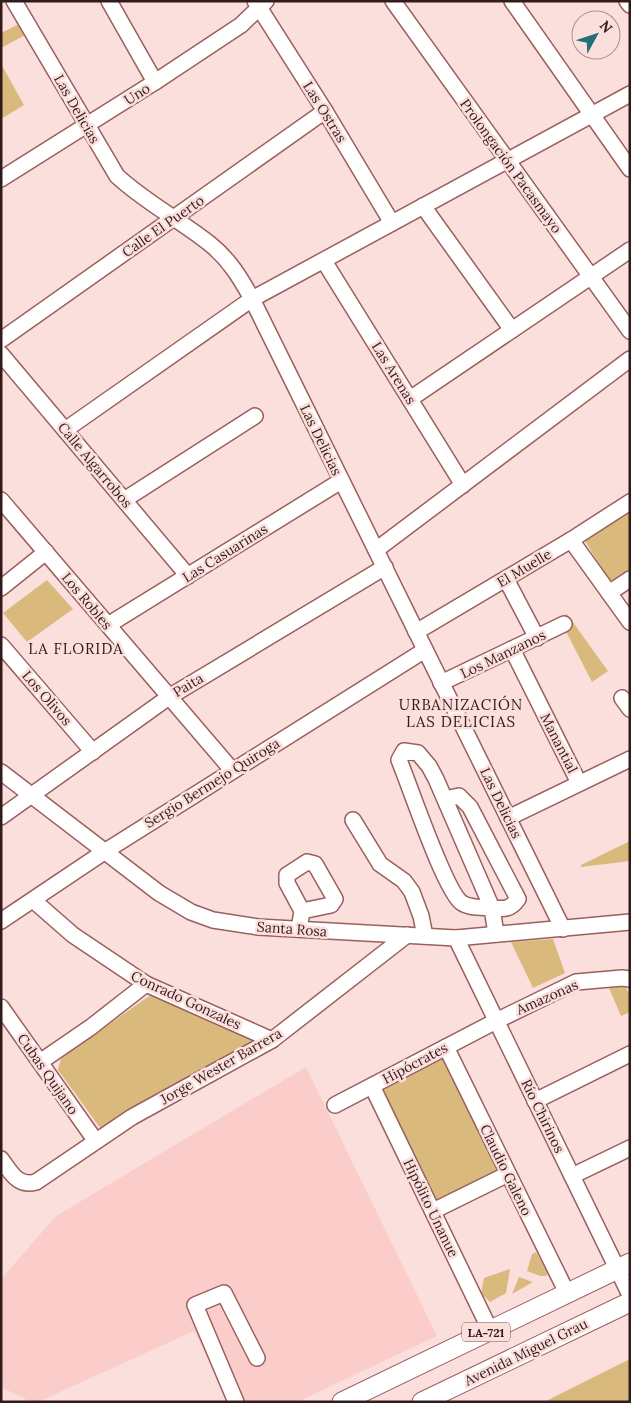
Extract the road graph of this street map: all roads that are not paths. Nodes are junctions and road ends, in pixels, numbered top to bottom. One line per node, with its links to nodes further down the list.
1 (14, 1): 12 (street, Las Delicias)
2 (109, 1): 8 (street)
3 (393, 1): 13 (street, Prolongación Pacasmayo)
4 (512, 1): 11 (street)
5 (627, 1): 7 (street)
6 (260, 3): 8 (street, Uno); 10 (street, Las Ostras)
7 (630, 5)
8 (156, 82): 12 (street, Uno)
9 (630, 94): 11 (street)
10 (325, 111): 17 (street, Calle El Puerto); 18 (street, Las Ostras)
11 (592, 114): 13 (street); 14 (street)
12 (87, 126): 15 (street, Uno); 17 (street, Las Delicias)
13 (507, 160): 16 (street); 21 (street, Prolongación Pacasmayo)
14 (630, 169)
15 (1, 179)
16 (423, 206): 18 (street); 23 (street)
17 (174, 218): 22 (street, Las Delicias); 25 (street, Calle El Puerto)
18 (392, 223): 20 (street)
19 (630, 250): 21 (street)
20 (324, 261): 22 (street); 28 (street, Las Arenas)
21 (591, 276): 23 (street); 24 (street, Prolongación Pacasmayo)
22 (252, 299): 30 (street); 31 (street, Las Delicias)
23 (512, 330): 28 (street)
24 (630, 331)
25 (1, 340)
26 (1, 354): 30 (street, Calle Algarrobos)
27 (630, 359): 32 (street)
28 (410, 399): 32 (street, Las Arenas)
29 (255, 416): 34 (street)
30 (65, 430): 34 (street, Calle Algarrobos)
31 (341, 481): 37 (street, Las Delicias); 40 (street, Las Casuarinas)
32 (463, 485): 37 (street)
33 (1, 500): 38 (street, Los Robles)
34 (124, 500): 40 (street, Calle Algarrobos)
35 (630, 502): 36 (street, El Muelle)
36 (572, 540): 41 (street, El Muelle); 44 (street)
37 (376, 550): 39 (street, Las Delicias)
38 (46, 552): 43 (street); 47 (street, Los Robles)
39 (385, 567): 48 (street, Las Delicias); 54 (street, Paita)
40 (188, 576): 47 (street, Las Casuarinas)
41 (506, 579): 48 (street, El Muelle); 49 (street)
42 (630, 579): 44 (street)
43 (1, 588)
44 (609, 593): 45 (street)
45 (630, 622)
46 (564, 624): 49 (street, Los Manzanos)
47 (108, 625): 54 (street, Los Robles)
48 (416, 632): 51 (street, Las Delicias)
49 (537, 638): 52 (street, Los Manzanos)
50 (1, 645): 55 (street, Los Olivos)
51 (425, 650): 53 (street, Las Delicias); 57 (street, Sergio Bermejo Quiroga)
52 (512, 650): 53 (street, Los Manzanos); 59 (street, Manantial)
53 (441, 683): 63 (street, Las Delicias)
54 (169, 697): 55 (street, Paita); 57 (street, Los Robles)
55 (93, 752): 60 (street, Paita)
56 (630, 760): 59 (street)
57 (232, 770): 65 (street, Sergio Bermejo Quiroga)
58 (1, 772): 60 (street, Santa Rosa)
59 (579, 783): 63 (street)
60 (32, 795): 62 (street, Paita); 65 (street, Santa Rosa)
61 (445, 800): 67 (street); 67 (street); 67 (street)
62 (1, 817)
63 (508, 818): 71 (street, Las Delicias)
64 (353, 820): 76 (street)
65 (104, 852): 66 (street, Sergio Bermejo Quiroga); 72 (street, Santa Rosa)
66 (33, 900): 69 (street, Sergio Bermejo Quiroga); 80 (street, Conrado Gonzales)
67 (492, 908): 74 (street)
68 (302, 911): 72 (street)
69 (1, 921)
70 (630, 922): 71 (street, Santa Rosa)
71 (563, 928): 74 (street, Santa Rosa)
72 (299, 929): 73 (street, Santa Rosa)
73 (366, 933): 75 (street, Santa Rosa); 78 (street)
74 (496, 934): 77 (street, Santa Rosa)
75 (407, 935): 76 (street, Santa Rosa); 78 (street, Jorge Wester Barrera)
76 (425, 936): 77 (street, Santa Rosa)
77 (456, 938): 82 (street, Río Chirinos)
78 (368, 965): 83 (street, Jorge Wester Barrera)
79 (630, 979): 82 (street, Amazonas)
80 (146, 984): 83 (street, Conrado Gonzales); 86 (street)
81 (1, 1007): 86 (street, Cubas Quijano)
82 (496, 1020): 84 (street, Hipócrates); 88 (street, Río Chirinos)
83 (272, 1040): 90 (street, Jorge Wester Barrera)
84 (446, 1047): 87 (street, Hipócrates); 93 (street, Claudio Galeno)
85 (630, 1054): 88 (street)
86 (40, 1062): 90 (street, Cubas Quijano)
87 (372, 1086): 89 (street, Hipócrates); 95 (street, Hipólito Unanue)
88 (535, 1101): 94 (street, Río Chirinos)
89 (335, 1105)
90 (96, 1140): 92 (street, Jorge Wester Barrera)
91 (630, 1148): 94 (street)
92 (1, 1159)
93 (508, 1174): 95 (street); 97 (street, Claudio Galeno)
94 (572, 1176): 96 (street, Río Chirinos)
95 (433, 1211): 100 (street, Hipólito Unanue)
96 (623, 1266): 97 (main road, LA-721); 98 (street, Río Chirinos)
97 (567, 1293): 100 (main road, LA-721)
98 (630, 1295)
99 (630, 1302): 104 (main road, Avenida Miguel Grau / LA-721)
100 (490, 1330): 103 (main road, LA-721)
101 (258, 1358): 102 (street)
102 (236, 1402)
103 (342, 1402)
104 (422, 1402)

